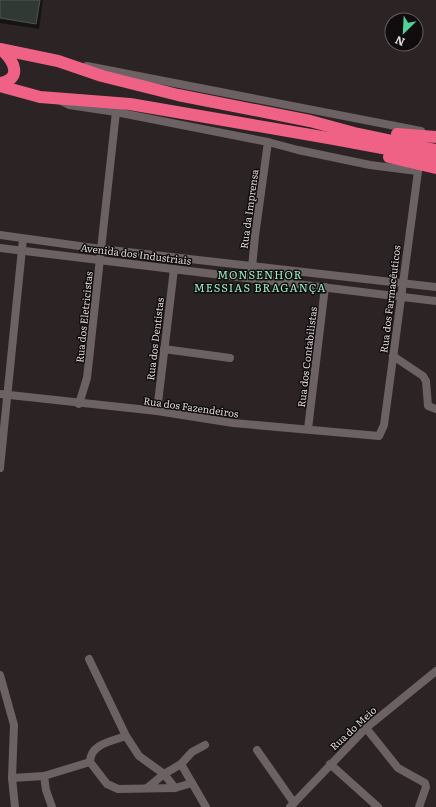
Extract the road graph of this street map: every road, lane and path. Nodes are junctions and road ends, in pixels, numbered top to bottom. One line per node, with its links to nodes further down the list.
1 (1, 50): 2 (highway); 3 (highway)
2 (58, 61): 8 (highway); 9 (street)
3 (0, 83)
4 (0, 86): 5 (highway)
5 (55, 97): 6 (street); 7 (highway)
6 (116, 112): 10 (street); 18 (street, Rua dos Eletricistas)
7 (227, 121): 12 (highway); 13 (highway)
8 (310, 122): 9 (highway); 11 (highway)
9 (436, 135)
10 (268, 142): 13 (street); 21 (street, Rua da Imprensa)
11 (436, 150)
12 (436, 158)
13 (418, 167): 14 (highway); 24 (street, Rua dos Farmacêuticos)
14 (436, 168)
15 (0, 235): 16 (street, Avenida dos Industriais)
16 (23, 239): 18 (street, Avenida dos Industriais); 19 (street)
17 (0, 248): 19 (street, Avenida dos Industriais)
18 (101, 249): 20 (street, Rua dos Eletricistas); 21 (street, Avenida dos Industriais)
19 (23, 251): 20 (street, Avenida dos Industriais); 32 (street)
20 (100, 260): 22 (street, Avenida dos Industriais); 33 (street, Rua dos Eletricistas)
21 (252, 265): 23 (street, Rua da Imprensa); 24 (street, Avenida dos Industriais)
22 (174, 269): 23 (street, Avenida dos Industriais); 29 (street, Rua dos Dentistas)
23 (251, 278): 25 (street, Avenida dos Industriais)
24 (402, 283): 26 (street, Avenida dos Industriais); 27 (street, Rua dos Farmacêuticos)
25 (325, 287): 27 (street, Avenida dos Industriais); 36 (street, Rua dos Contabilistas)
26 (436, 287)
27 (400, 296): 28 (street, Avenida dos Industriais); 30 (street, Rua dos Farmacêuticos)
28 (436, 301)
29 (164, 349): 31 (street); 35 (street, Rua dos Dentistas)
30 (393, 356): 34 (street); 37 (street, Rua dos Farmacêuticos)
31 (230, 358)
32 (4, 394): 33 (street, Rua dos Fazendeiros); 38 (street)
33 (79, 404): 35 (street, Rua dos Fazendeiros)
34 (436, 409)
35 (156, 411): 36 (street, Rua dos Fazendeiros)
36 (308, 429): 37 (street, Rua dos Fazendeiros)
37 (379, 436)
38 (0, 468)
39 (89, 659): 43 (street)
40 (436, 670): 42 (street, Rua do Meio)
41 (0, 674): 51 (street)
42 (366, 728): 48 (street, Rua do Meio); 56 (street)
43 (126, 736): 46 (street); 49 (street)
44 (205, 745): 47 (street)
45 (257, 750): 55 (street)
46 (90, 762): 50 (street); 53 (street)
47 (182, 764): 49 (street); 52 (street)
48 (330, 764): 55 (street, Rua do Meio); 60 (street)
49 (164, 774): 53 (street); 54 (street)
50 (44, 776): 51 (street); 58 (street)
51 (12, 778): 57 (street)
52 (192, 784): 54 (street); 59 (street)
53 (147, 788): 54 (street)
54 (175, 788)
55 (292, 805)
56 (417, 805)
57 (15, 807)
58 (52, 807)
59 (206, 807)
60 (378, 807)

